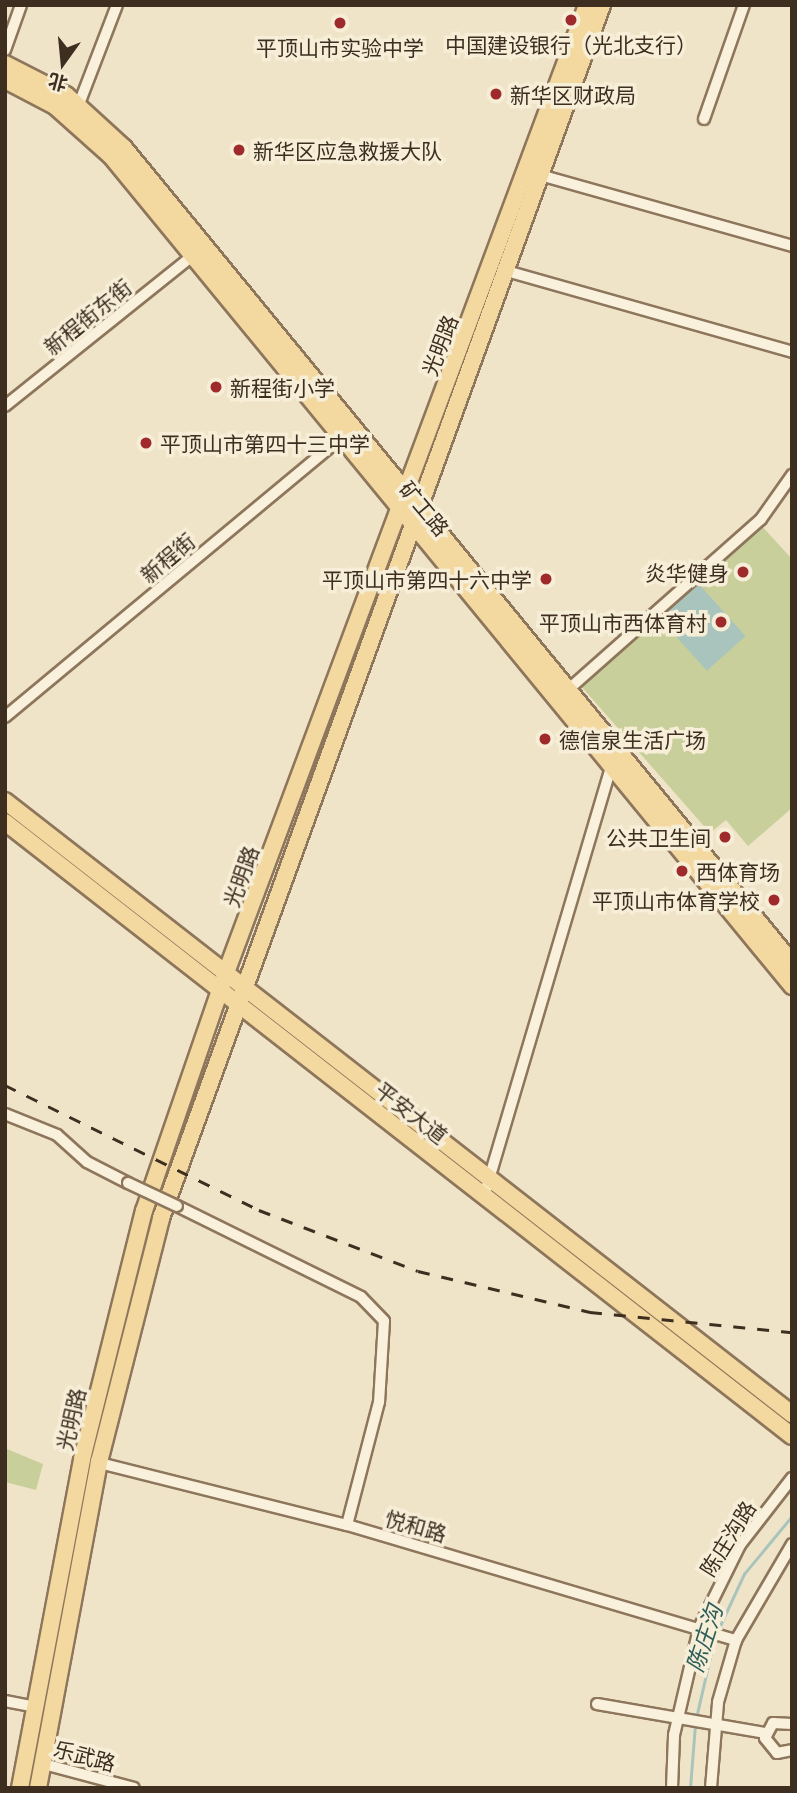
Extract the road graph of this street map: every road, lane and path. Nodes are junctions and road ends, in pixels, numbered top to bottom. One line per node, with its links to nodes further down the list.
1 (21, 5): 6 (street)
2 (117, 5): 9 (street)
3 (587, 5): 14 (main road, 光明路)
4 (602, 5): 11 (main road, 光明路)
5 (744, 5): 10 (street)
6 (5, 50)
7 (5, 64): 9 (main road, 矿工路)
8 (5, 80): 13 (main road, 矿工路)
9 (79, 104): 17 (main road, 矿工路)
10 (704, 119)
11 (540, 175): 12 (street); 14 (main road, 光明路)
12 (792, 246)
13 (192, 256): 16 (street, 新程街东街); 17 (main road, 矿工路)
14 (498, 269): 15 (street); 19 (main road, 光明路); 20 (main road, 光明路)
15 (792, 352)
16 (5, 406)
17 (347, 433): 19 (main road, 矿工路); 21 (main road, 矿工路); 24 (street, 新程街)
18 (792, 475): 23 (street)
19 (405, 491): 20 (main road, 矿工路); 21 (main road, 光明路)
20 (419, 508): 22 (main road, 光明路); 23 (main road, 矿工路)
21 (398, 510): 22 (main road, 矿工路); 29 (main road, 光明路)
22 (412, 526): 25 (main road, 矿工路); 30 (main road, 光明路)
23 (569, 689): 28 (main road, 矿工路)
24 (5, 717)
25 (611, 768): 31 (main road, 矿工路); 35 (street)
26 (5, 801): 29 (main road, 平安大道)
27 (5, 822): 32 (main road, 平安大道)
28 (792, 963)
29 (227, 970): 30 (main road, 平安大道); 32 (main road, 光明路)
30 (243, 984): 33 (main road, 光明路); 35 (main road, 平安大道)
31 (792, 986)
32 (221, 988): 33 (main road, 平安大道); 39 (main road, 光明路)
33 (237, 1001): 36 (main road, 平安大道); 39 (main road, 光明路)
34 (5, 1114): 41 (street, bridge)
35 (489, 1178): 36 (street); 37 (main road, 平安大道)
36 (484, 1196): 38 (main road, 平安大道)
37 (792, 1414)
38 (792, 1436)
39 (90, 1460): 41 (street, 悦和路); 47 (main road, 光明路); 54 (main road, 光明路)
40 (792, 1478): 43 (street, 陈庄沟路)
41 (347, 1525): 43 (street, 悦和路)
42 (792, 1544): 44 (street)
43 (701, 1629): 44 (street, 悦和路); 48 (street, 陈庄沟路)
44 (732, 1639): 50 (street)
45 (5, 1701): 47 (street)
46 (597, 1704): 48 (street)
47 (35, 1707): 53 (main road, 光明路)
48 (679, 1718): 50 (street); 58 (street, 陈庄沟路)
49 (792, 1724): 51 (street)
50 (710, 1725): 51 (street); 59 (street)
51 (765, 1733): 52 (street)
52 (792, 1751)
53 (26, 1759): 54 (street, 乐武路); 55 (main road, 光明路)
54 (43, 1763): 56 (main road, 光明路); 57 (street, 乐武路)
55 (20, 1788)
56 (38, 1788)
57 (134, 1788)
58 (672, 1788)
59 (711, 1788)

